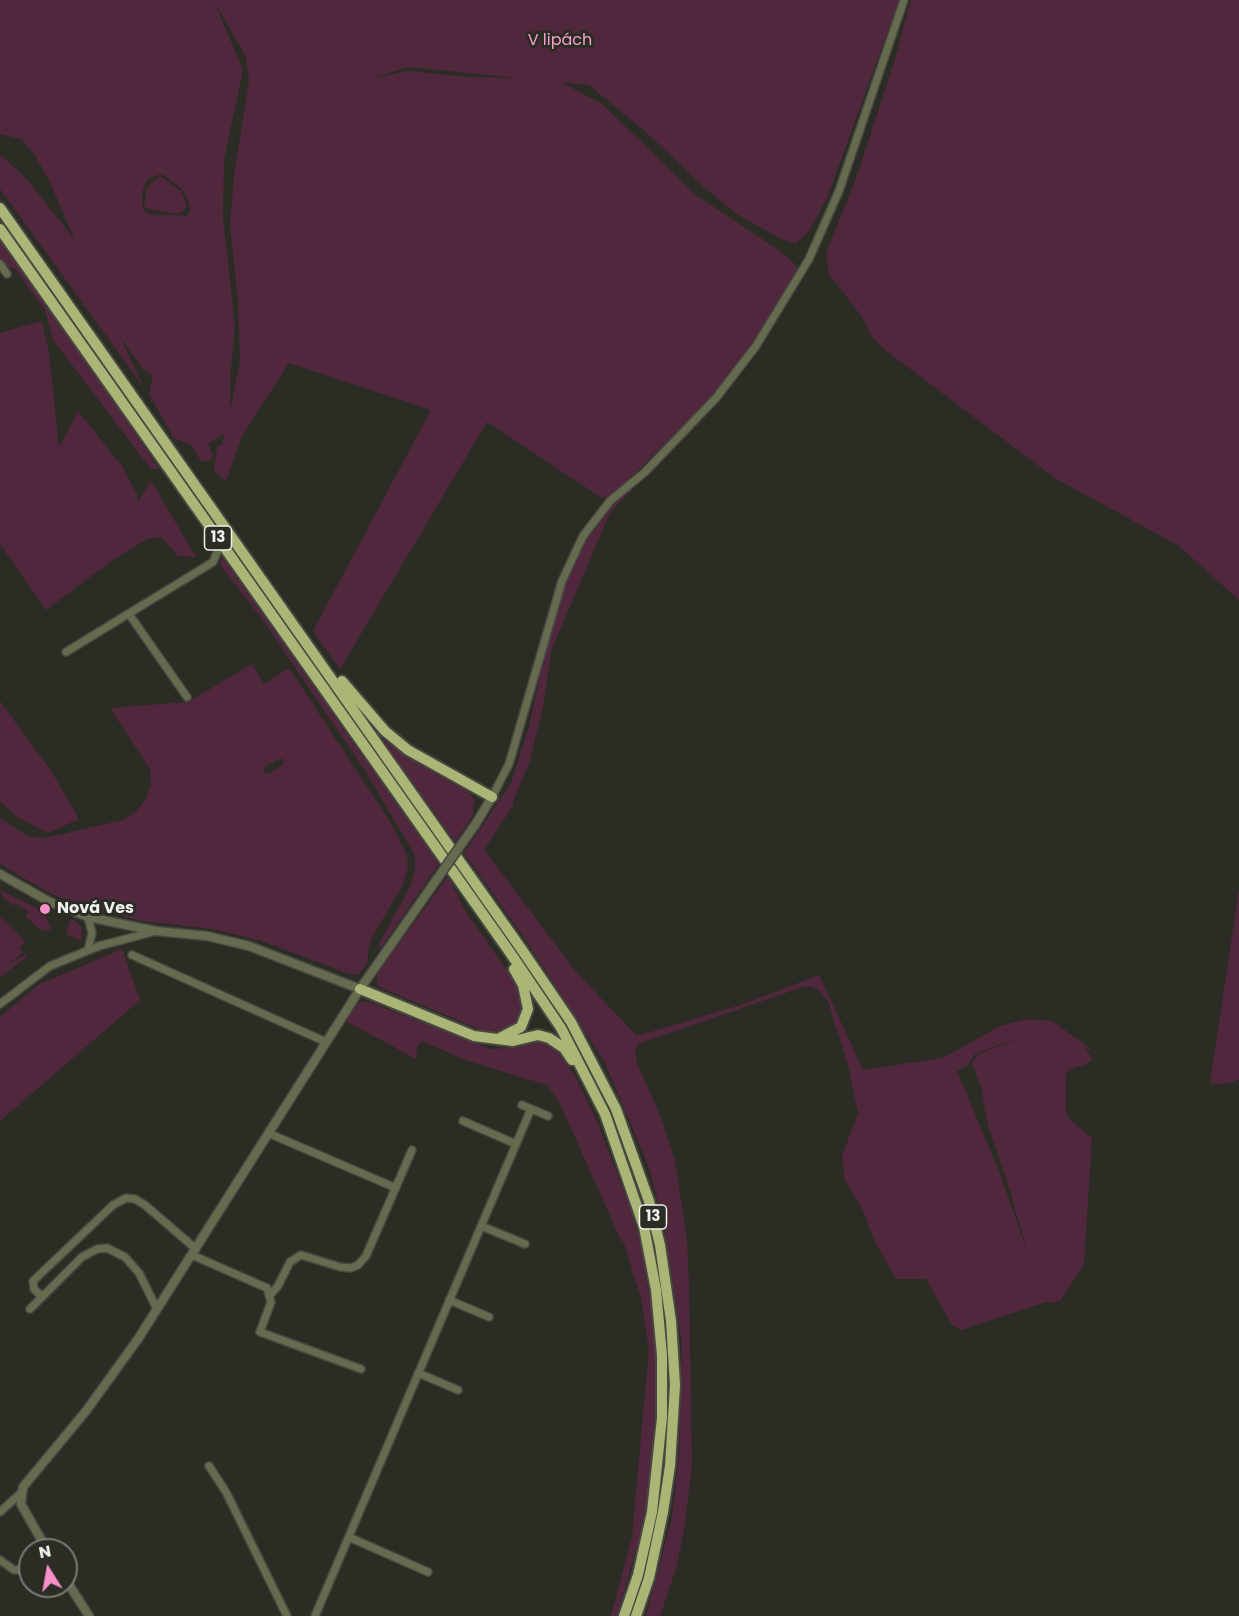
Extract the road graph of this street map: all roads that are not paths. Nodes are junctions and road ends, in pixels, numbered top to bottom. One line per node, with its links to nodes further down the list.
1 (904, 0): 11 (street)
2 (0, 208): 8 (highway, 13)
3 (0, 229): 6 (highway, 13)
4 (0, 264): 5 (street)
5 (6, 275)
6 (221, 543): 7 (street); 13 (highway, 13)
7 (129, 614): 9 (street); 10 (street)
8 (313, 650): 11 (highway); 56 (highway, 13)
9 (66, 652)
10 (187, 697)
11 (492, 797): 18 (street, bridge)
12 (0, 874): 14 (street)
13 (457, 877): 20 (highway); 30 (highway, 13)
14 (88, 917): 15 (street); 16 (street)
15 (156, 931): 16 (street); 18 (street)
16 (88, 950): 19 (street)
17 (132, 955): 21 (street)
18 (360, 989): 20 (highway); 21 (street)
19 (0, 1004)
20 (496, 1040): 30 (highway)
21 (326, 1042): 26 (street)
22 (522, 1105): 23 (street)
23 (531, 1109): 24 (street); 27 (street)
24 (548, 1116)
25 (463, 1121): 27 (street)
26 (268, 1133): 29 (street); 33 (street)
27 (516, 1144): 31 (street)
28 (412, 1150): 29 (street)
29 (396, 1188): 34 (street)
30 (638, 1205): 55 (highway, 13)
31 (481, 1226): 32 (street); 36 (street)
32 (525, 1244)
33 (194, 1252): 34 (street); 35 (street); 38 (street)
34 (271, 1294): 40 (street)
35 (42, 1297): 37 (street); 38 (street)
36 (449, 1300): 39 (street); 41 (street)
37 (30, 1309)
38 (158, 1309): 44 (street)
39 (489, 1317)
40 (361, 1369)
41 (418, 1372): 42 (street); 47 (street)
42 (458, 1390)
43 (209, 1466): 53 (street)
44 (21, 1493): 45 (street); 46 (street)
45 (0, 1512)
46 (40, 1538)
47 (351, 1538): 50 (street); 54 (street)
48 (0, 1560): 49 (street)
49 (18, 1570)
50 (428, 1572)
51 (78, 1598): 52 (street)
52 (89, 1616)
53 (287, 1616)
54 (315, 1616)
55 (624, 1616)
56 (636, 1616)

